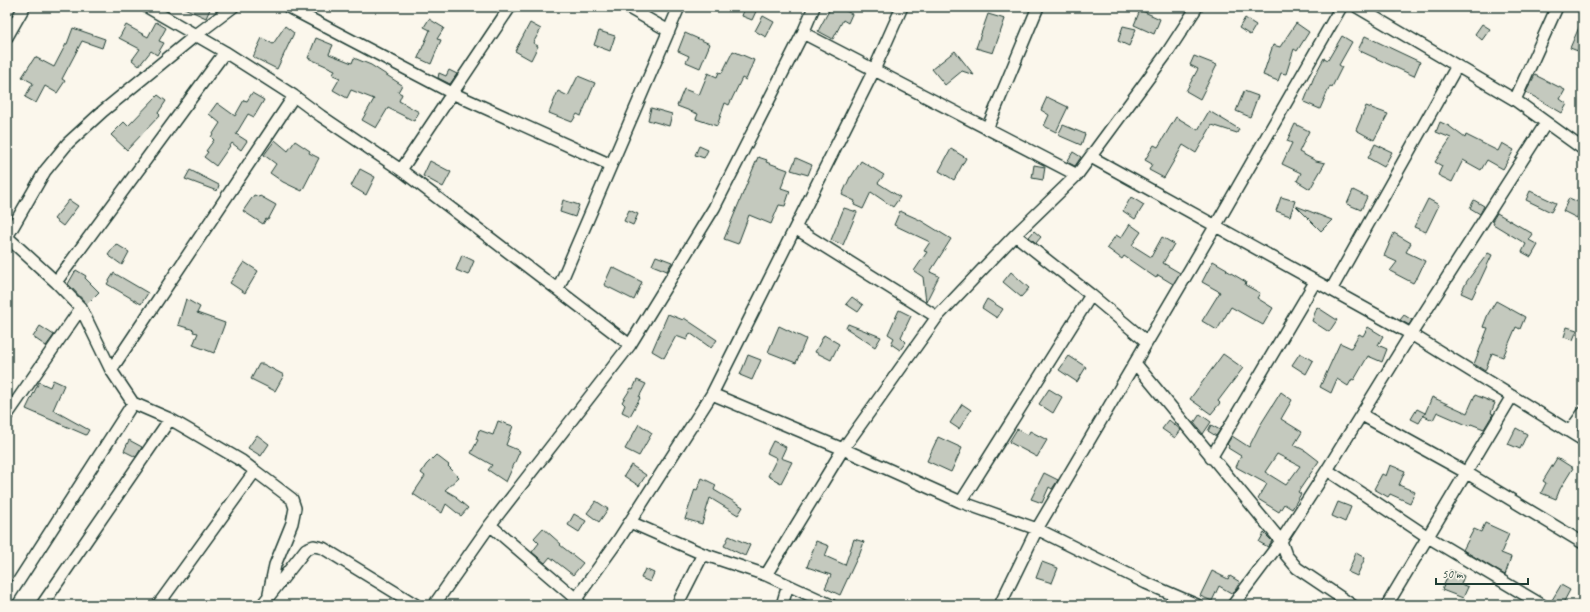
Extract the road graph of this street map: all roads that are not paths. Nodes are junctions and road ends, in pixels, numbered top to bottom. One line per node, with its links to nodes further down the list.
1 (24, 7): 20 (street)
2 (147, 7): 15 (street)
3 (233, 7): 19 (street)
4 (288, 7): 24 (street)
5 (510, 7): 24 (street)
6 (627, 7): 17 (street)
7 (679, 7): 17 (street)
8 (814, 7): 18 (street)
9 (902, 7): 23 (street)
10 (1038, 7): 28 (street)
11 (1197, 7): 30 (street)
12 (1342, 7): 34 (street)
13 (1357, 7): 16 (street)
14 (1557, 7): 26 (street)
15 (159, 10): 19 (street)
16 (1370, 10): 22 (street)
17 (669, 31): 31 (street)
18 (803, 33): 23 (street); 47 (street)
19 (196, 35): 21 (street); 37 (street)
20 (7, 37)
21 (225, 52): 25 (street); 38 (street)
22 (1457, 66): 26 (street); 41 (street)
23 (874, 70): 28 (street); 35 (street)
24 (452, 93): 31 (street); 32 (street)
25 (294, 96): 32 (street); 49 (street)
26 (1515, 100): 27 (street)
27 (1546, 123): 29 (street); 45 (street)
28 (987, 129): 33 (street)
29 (1583, 149)
30 (1091, 157): 33 (street); 34 (street)
31 (611, 165): 40 (street)
32 (401, 170): 40 (street)
33 (1077, 175): 36 (street)
34 (1216, 225): 39 (street); 46 (street)
35 (795, 228): 44 (street); 50 (street)
36 (1015, 235): 42 (street); 44 (street)
37 (7, 237): 38 (street)
38 (56, 282): 43 (street)
39 (1315, 282): 41 (street); 60 (street)
40 (558, 290): 47 (street)
41 (1331, 290): 45 (street)
42 (1091, 295): 46 (street); 64 (street)
43 (81, 308): 49 (street); 54 (street)
44 (937, 317): 59 (street)
45 (1411, 334): 51 (street); 55 (street)
46 (1146, 342): 48 (street)
47 (630, 345): 66 (street)
48 (1135, 363): 60 (street); 67 (street)
49 (111, 370): 52 (street)
50 (712, 394): 59 (street); 65 (street)
51 (1512, 396): 57 (street); 63 (street)
52 (133, 403): 56 (street); 74 (street)
53 (1583, 412): 57 (street)
54 (7, 415)
55 (1362, 415): 61 (street); 63 (street)
56 (170, 419): 62 (street); 77 (street)
57 (1570, 431): 58 (street)
58 (1583, 440)
59 (843, 449): 64 (street); 72 (street)
60 (1211, 458): 69 (street)
61 (1327, 470): 68 (street); 69 (street)
62 (255, 471): 75 (street); 78 (street)
63 (1467, 472): 68 (street); 70 (street)
64 (961, 502): 67 (street)
65 (630, 522): 71 (street); 76 (street)
66 (490, 525): 76 (street); 80 (street)
67 (1037, 529): 84 (street); 85 (street)
68 (1428, 537): 88 (street); 89 (street)
69 (1281, 541): 86 (street); 87 (street)
70 (1583, 543)
71 (703, 554): 72 (street); 81 (street)
72 (766, 575): 73 (street)
73 (788, 585): 82 (street); 83 (street)
74 (7, 599)
75 (265, 601): 79 (street)
76 (579, 602)
77 (42, 605)
78 (158, 605)
79 (416, 605)
80 (434, 605)
81 (677, 605)
82 (782, 605)
83 (831, 605)
84 (1000, 605)
85 (1196, 605)
86 (1233, 605)
87 (1352, 605)
88 (1387, 605)
89 (1542, 605)

